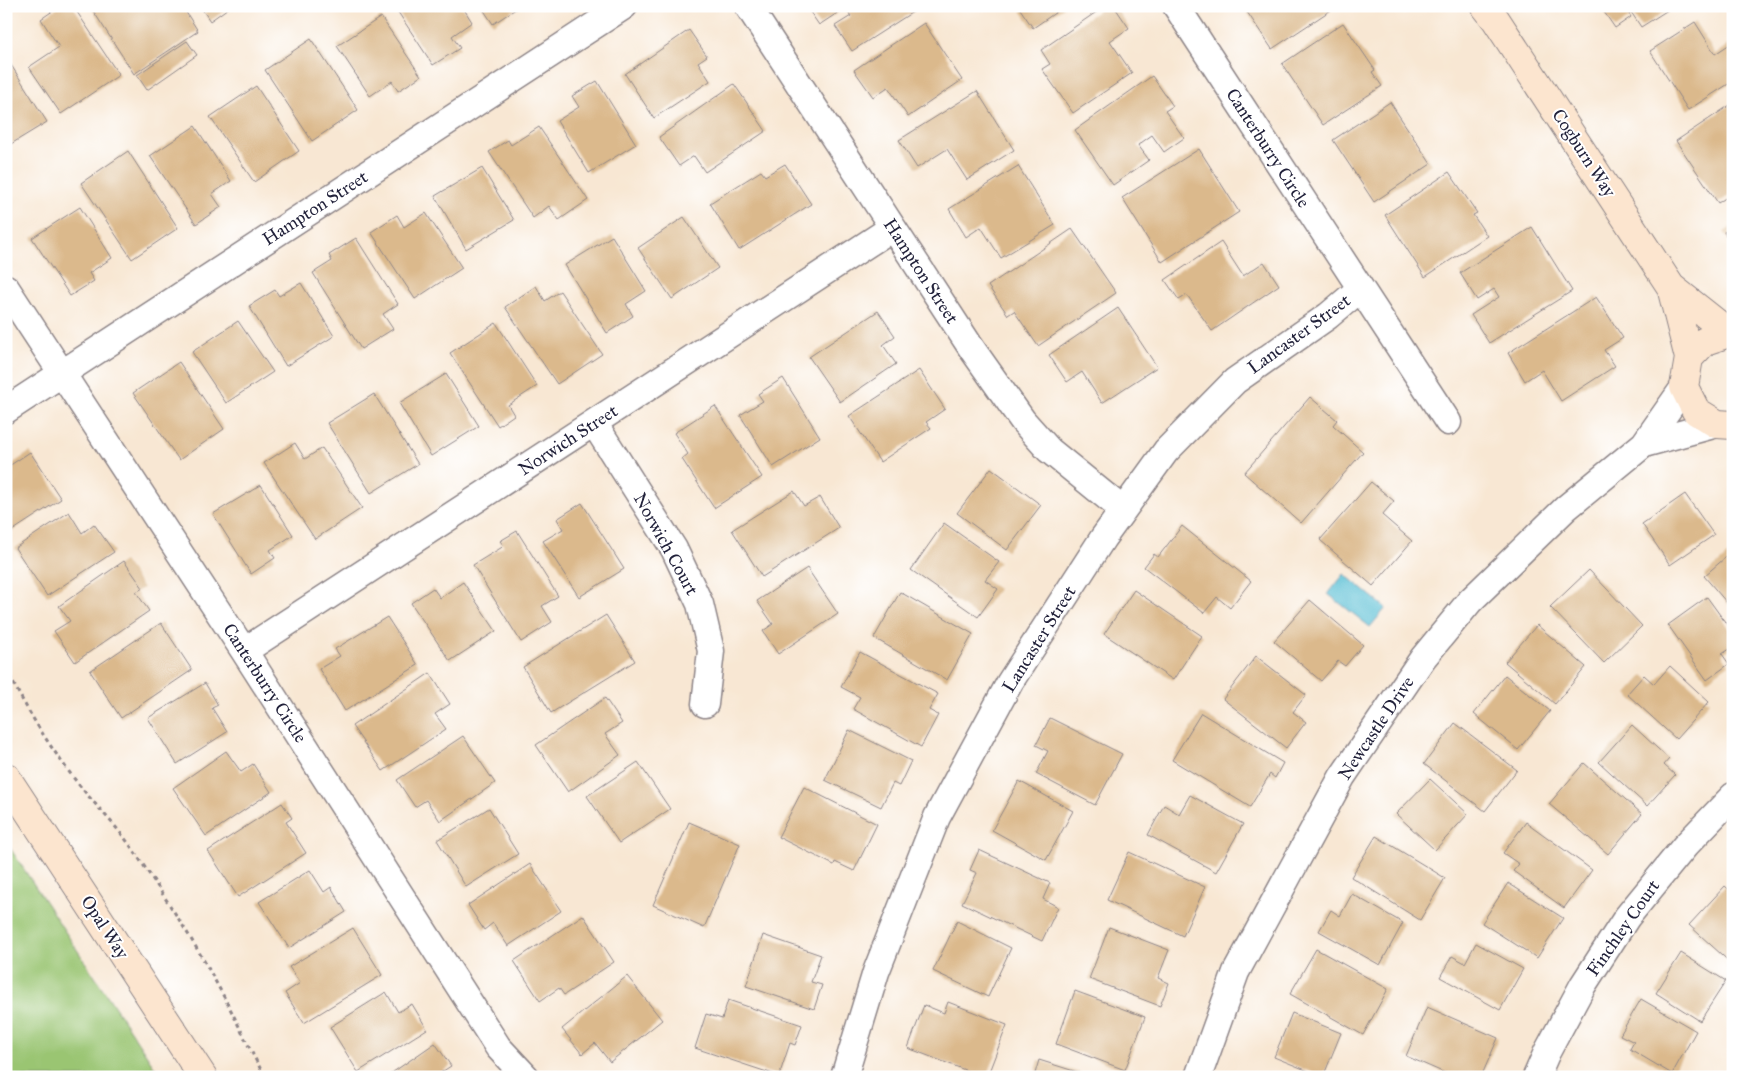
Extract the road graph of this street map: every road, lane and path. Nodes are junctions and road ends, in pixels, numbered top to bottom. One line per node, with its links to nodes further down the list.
1 (624, 6): 11 (street, Hampton Street)
2 (748, 6): 5 (street, Hampton Street)
3 (1176, 6): 8 (street, Canterburry Circle)
4 (1490, 11): 6 (street, Cogburn Way)
5 (892, 228): 15 (street, Norwich Street); 18 (street, Hampton Street)
6 (1671, 287): 9 (street, Cogburn Way); 10 (street, Cogburn Way)
7 (6, 288): 11 (street, Canterburry Circle)
8 (1360, 289): 14 (street, Canterburry Circle); 18 (street, Lancaster Street)
9 (1731, 333): 10 (street)
10 (1689, 358): 12 (street)
11 (62, 373): 13 (street, Hampton Street); 19 (street, Canterburry Circle)
12 (1684, 387): 16 (street); 17 (street, Newcastle Drive)
13 (6, 410)
14 (1448, 422)
15 (594, 423): 19 (street, Norwich Street); 21 (street, Norwich Court)
16 (1725, 425): 17 (street, Newcastle Drive)
17 (1644, 444): 28 (street, Newcastle Drive)
18 (1123, 510): 27 (street, Lancaster Street)
19 (244, 651): 26 (street, Canterburry Circle)
20 (6, 669): 25 (path)
21 (705, 704)
22 (6, 777): 24 (street, Opal Way)
23 (1733, 796): 29 (street, Finchley Court)
24 (203, 1077)
25 (265, 1077)
26 (526, 1077)
27 (844, 1077)
28 (1198, 1077)
29 (1536, 1077)

